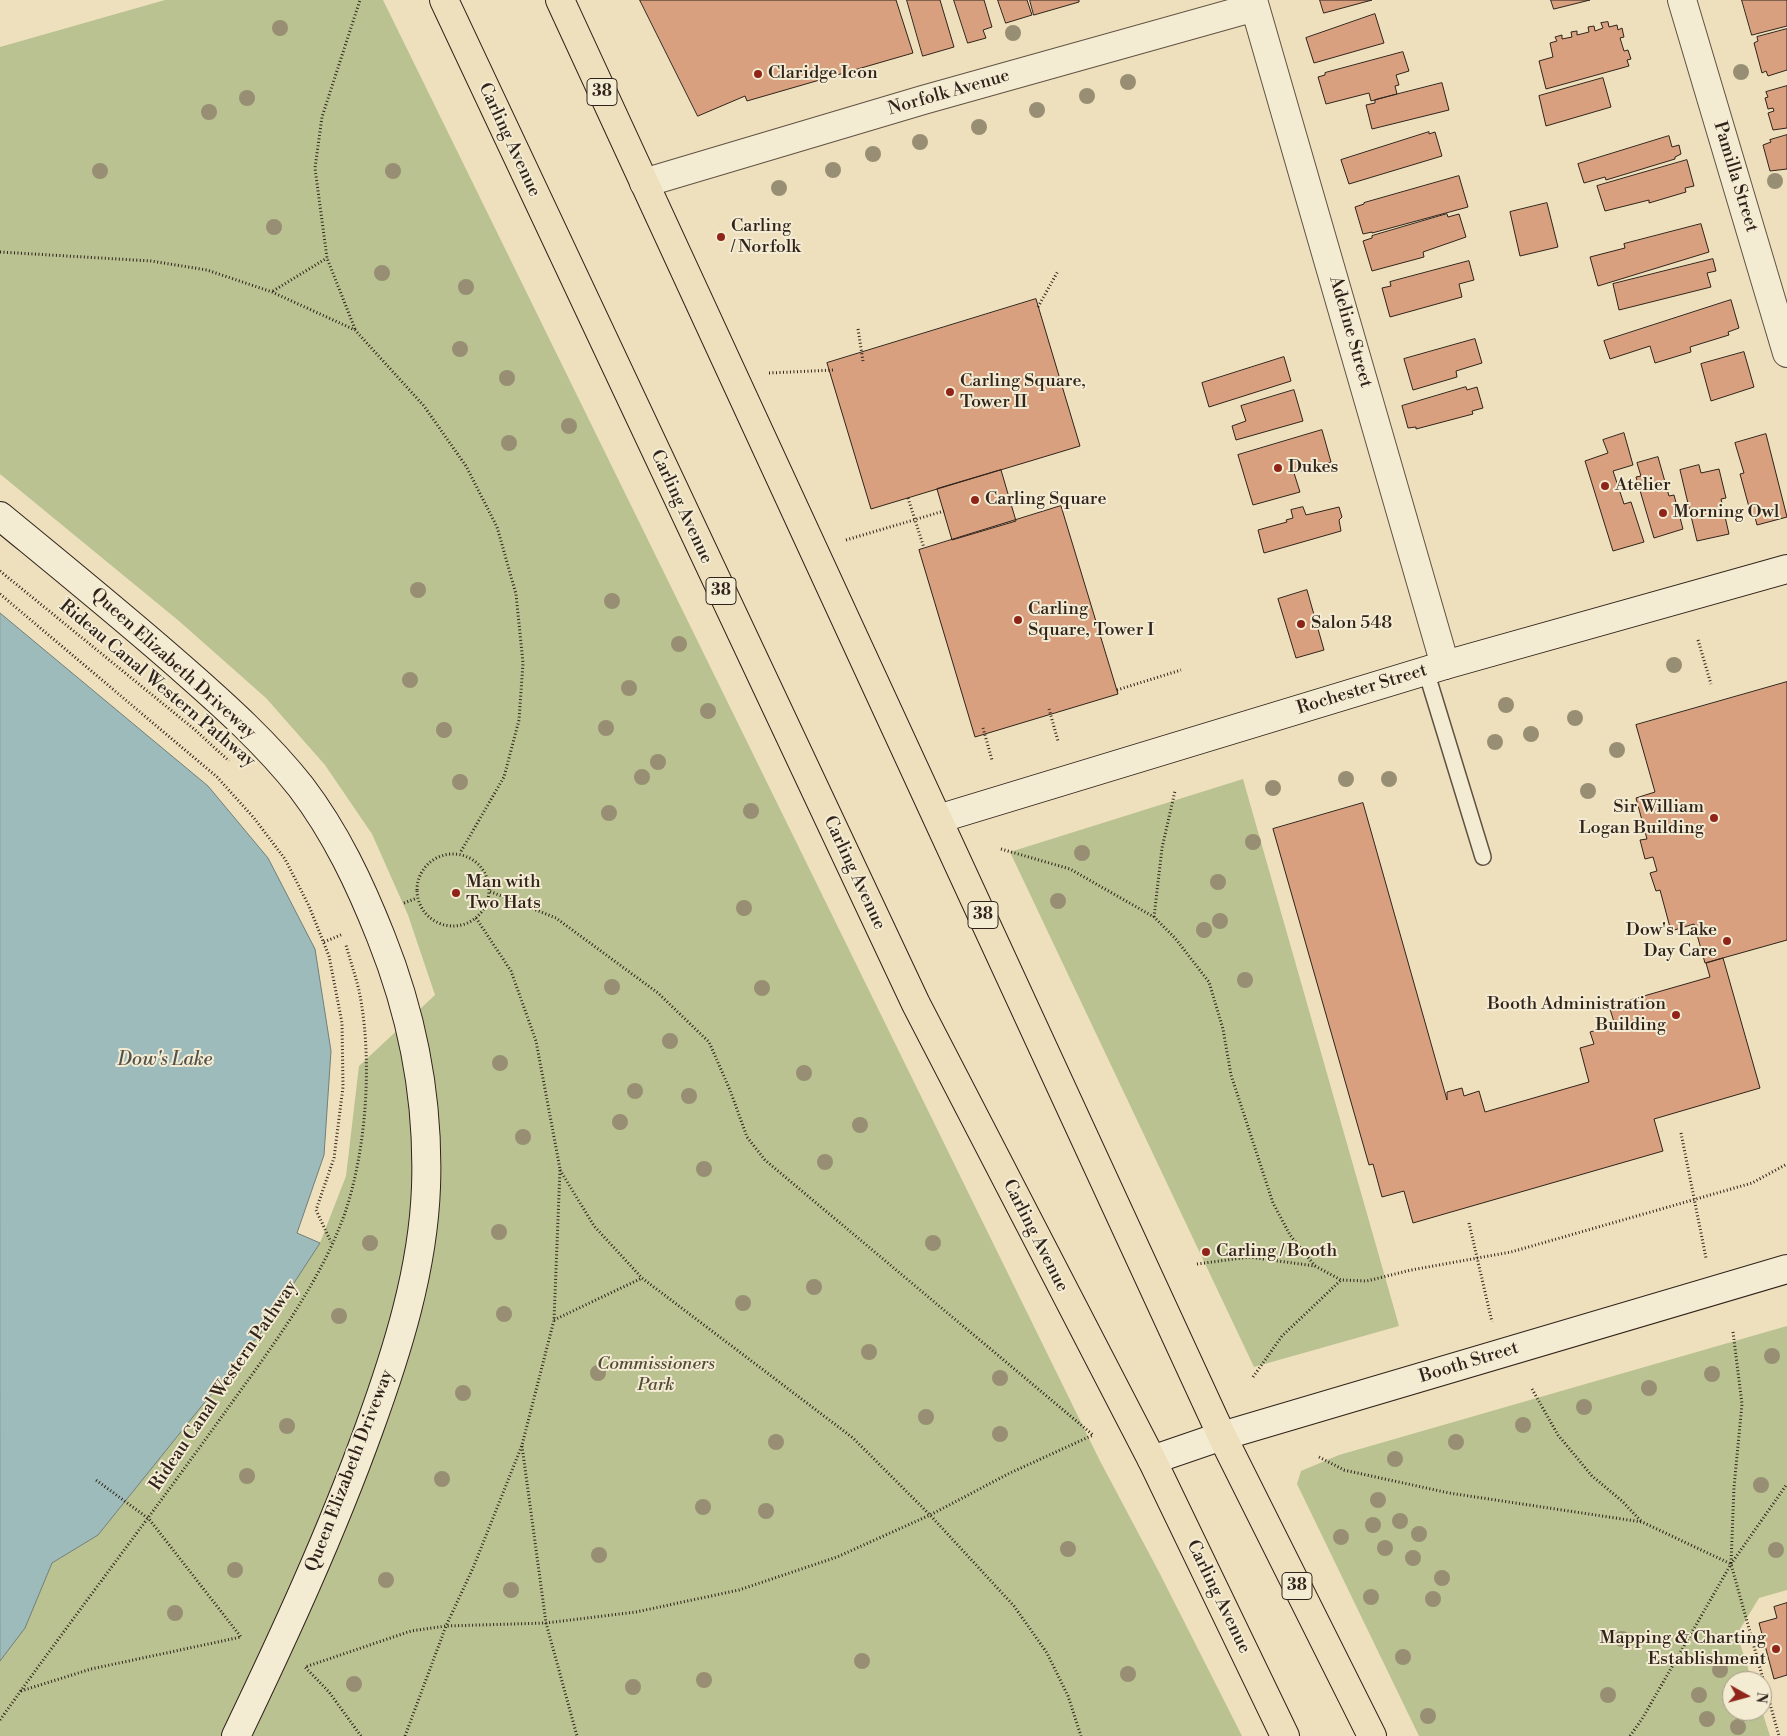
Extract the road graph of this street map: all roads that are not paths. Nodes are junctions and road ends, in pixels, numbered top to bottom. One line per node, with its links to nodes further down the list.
1 (444, 0): 14 (main road, Carling Avenue / 38)
2 (560, 0): 5 (main road, 38)
3 (1682, 0): 6 (street, Pamilla Street)
4 (1254, 4): 5 (street, Norfolk Avenue); 9 (street, Adeline Street)
5 (644, 183): 10 (main road, 38)
6 (1787, 353)
7 (0, 516): 15 (street, Queen Elizabeth Driveway)
8 (1787, 569): 9 (street, Rochester Street)
9 (1436, 668): 10 (street, Rochester Street); 11 (lane)
10 (938, 819): 13 (main road, 38)
11 (1483, 857)
12 (1787, 1269): 13 (street, Booth Street)
13 (1222, 1436): 14 (street, Booth Street); 17 (main road, 38)
14 (1152, 1460): 16 (main road, Carling Avenue / 38)
15 (236, 1736)
16 (1285, 1736)
17 (1372, 1736)

